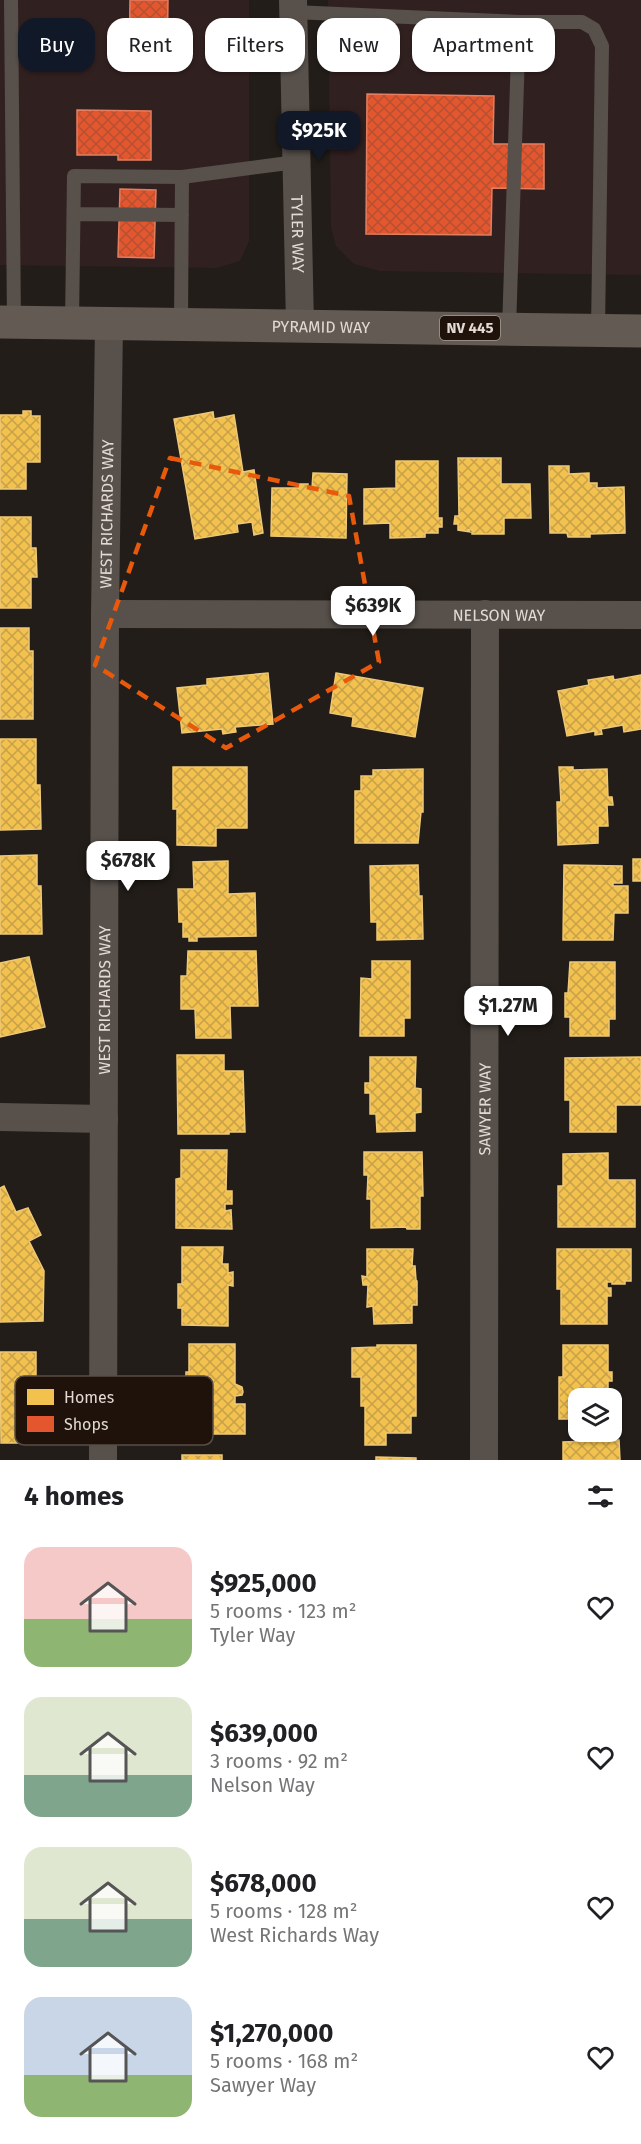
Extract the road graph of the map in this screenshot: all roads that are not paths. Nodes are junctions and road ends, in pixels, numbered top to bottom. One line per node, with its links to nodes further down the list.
1 (11, 0): 10 (lane)
2 (293, 6): 3 (lane); 6 (street, TYLER WAY)
3 (462, 18)
4 (555, 22): 16 (lane)
5 (517, 72): 15 (lane)
6 (296, 162): 7 (lane); 14 (street, TYLER WAY)
7 (182, 177): 8 (lane); 9 (lane)
8 (74, 214): 9 (lane); 11 (lane)
9 (182, 215): 13 (lane)
10 (7, 322): 11 (main road, PYRAMID WAY / NV 445)
11 (72, 323): 12 (main road, PYRAMID WAY / NV 445)
12 (109, 323): 13 (main road, PYRAMID WAY / NV 445); 18 (street, WEST RICHARDS WAY)
13 (181, 324): 14 (main road, PYRAMID WAY / NV 445)
14 (300, 325): 15 (main road, PYRAMID WAY / NV 445)
15 (509, 329): 16 (main road, PYRAMID WAY / NV 445)
16 (598, 331): 17 (main road, PYRAMID WAY / NV 445)
17 (641, 331)
18 (105, 614): 19 (street, NELSON WAY); 22 (street, WEST RICHARDS WAY)
19 (485, 614): 20 (street, NELSON WAY); 26 (street, SAWYER WAY)
20 (641, 615)
21 (0, 1117): 22 (street)
22 (104, 1119): 23 (street, WEST RICHARDS WAY)
23 (103, 1376)
24 (103, 1445): 25 (street, WEST RICHARDS WAY)
25 (103, 1460)
26 (484, 1460)

